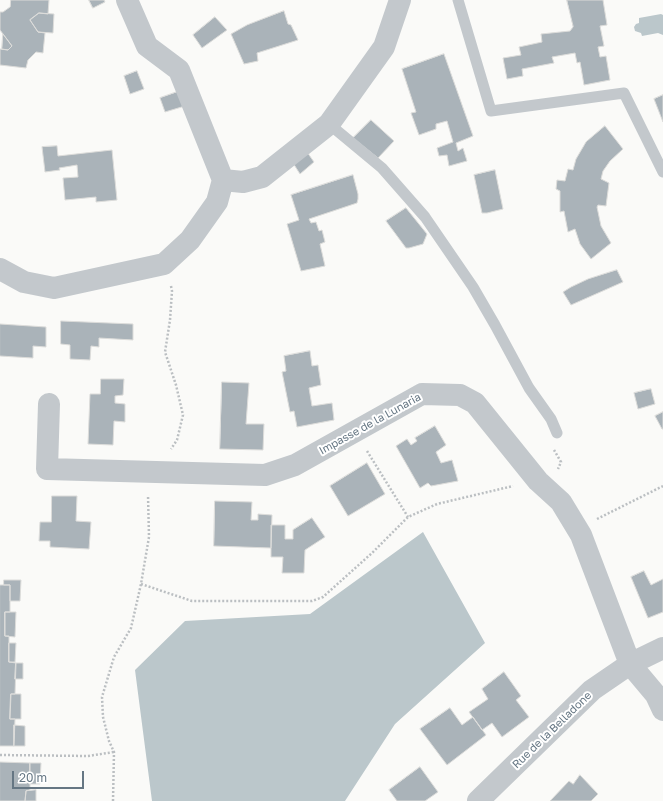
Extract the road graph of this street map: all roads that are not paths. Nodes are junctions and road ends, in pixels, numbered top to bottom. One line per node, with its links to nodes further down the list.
1 (127, 0): 6 (street)
2 (400, 0): 4 (street)
3 (458, 0): 5 (lane)
4 (329, 124): 6 (street); 9 (lane)
5 (663, 172)
6 (223, 180): 7 (street)
7 (0, 269)
8 (49, 404): 11 (street, Impasse de la Lunaria)
9 (557, 433)
10 (663, 648): 11 (street, Rue de la Belladone)
11 (630, 664): 12 (street, Impasse de la Lunaria); 13 (street, Rue de la Belladone)
12 (663, 710)
13 (478, 801)

